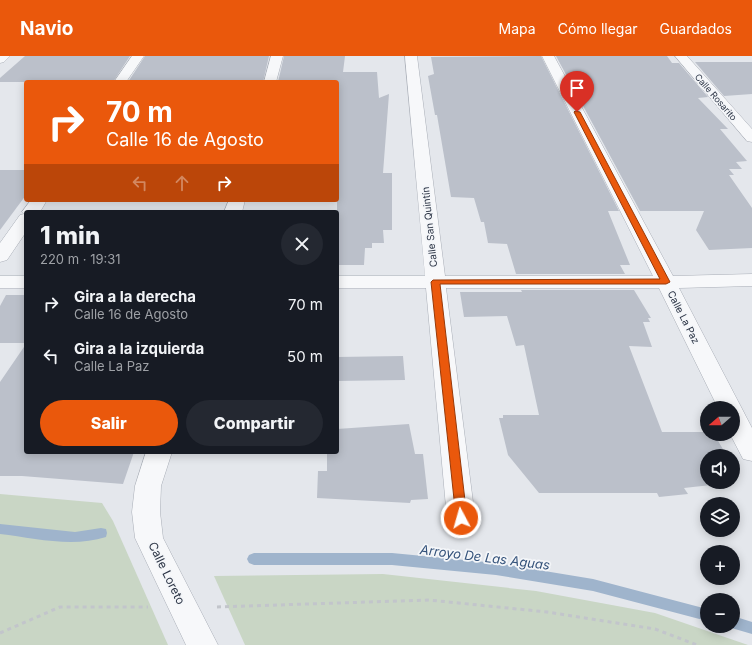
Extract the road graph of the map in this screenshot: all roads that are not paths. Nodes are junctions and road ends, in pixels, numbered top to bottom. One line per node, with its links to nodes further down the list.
1 (4, 56): 7 (street)
2 (138, 56): 8 (street)
3 (277, 56): 9 (street)
4 (411, 56): 17 (street, Calle San Quintín)
5 (548, 56): 18 (street, Calle La Paz)
6 (681, 56): 10 (street, Calle Rosarito)
7 (0, 59)
8 (121, 80)
9 (271, 80)
10 (752, 138)
11 (24, 222): 12 (street)
12 (0, 256)
13 (752, 280): 18 (street)
14 (0, 282): 15 (street)
15 (24, 282)
16 (339, 282): 17 (street)
17 (436, 282): 18 (street); 23 (street, Calle San Quintín)
18 (666, 282): 19 (street, Calle La Paz)
19 (726, 401)
20 (740, 429): 21 (street)
21 (752, 452)
22 (158, 454): 24 (street, Calle Loreto)
23 (461, 518)
24 (202, 645)

